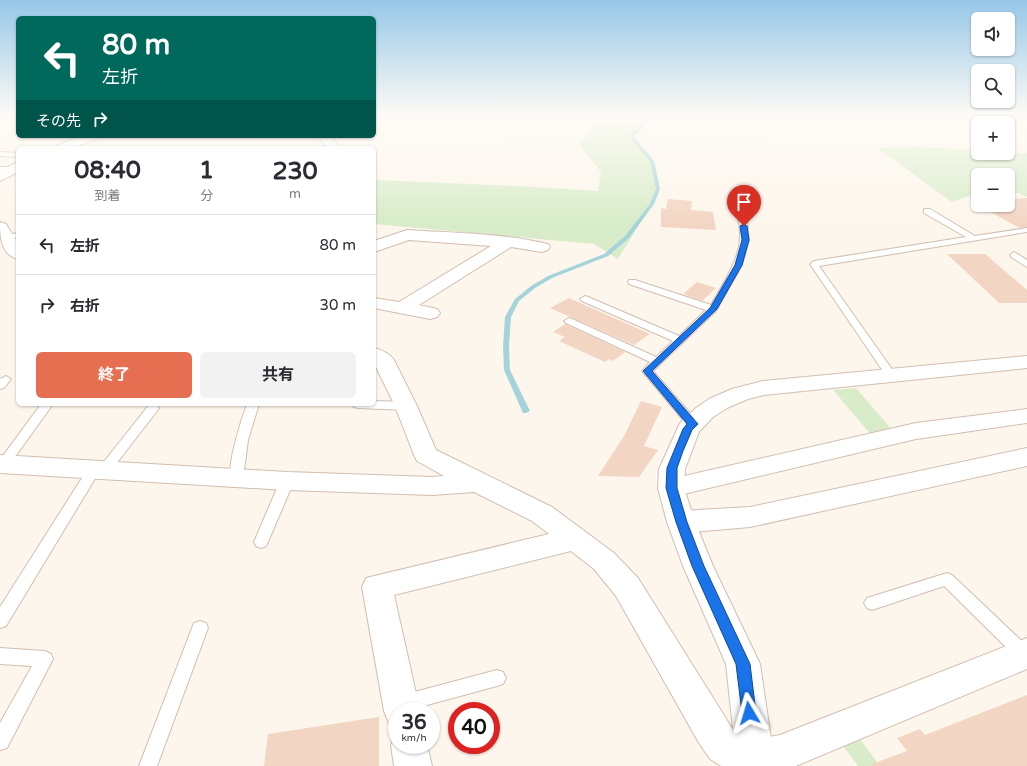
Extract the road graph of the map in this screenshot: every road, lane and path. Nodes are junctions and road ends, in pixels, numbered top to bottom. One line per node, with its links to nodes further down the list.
1 (0, 154): 2 (lane)
2 (16, 155)
3 (10, 168): 4 (street)
4 (0, 177)
5 (735, 198): 18 (lane)
6 (927, 211): 8 (lane)
7 (1027, 230): 8 (lane)
8 (975, 239): 25 (lane)
9 (508, 242): 10 (street); 11 (street); 17 (street)
10 (376, 246)
11 (542, 247)
12 (1014, 255): 13 (lane)
13 (1027, 264)
14 (632, 282): 18 (lane)
15 (585, 299): 21 (lane)
16 (376, 303): 17 (street)
17 (402, 308): 19 (street)
18 (713, 309): 21 (lane)
19 (430, 313)
20 (568, 321): 23 (lane)
21 (680, 340): 23 (lane)
22 (376, 355): 29 (street)
23 (657, 361): 32 (lane)
24 (1027, 362): 25 (street)
25 (891, 375): 32 (street)
26 (376, 405): 29 (lane)
27 (46, 406): 34 (lane)
28 (252, 406): 36 (lane)
29 (406, 406): 38 (street)
30 (153, 408): 35 (lane)
31 (1027, 416): 39 (street)
32 (693, 424): 39 (street)
33 (1027, 457): 40 (street)
34 (1, 465): 35 (street)
35 (99, 470): 36 (street); 44 (lane)
36 (237, 478): 37 (street)
37 (287, 481): 38 (street); 42 (lane)
38 (477, 482): 41 (street)
39 (671, 488): 40 (street)
40 (681, 522): 53 (street)
41 (576, 539): 49 (street); 53 (street)
42 (261, 542)
43 (872, 603): 46 (lane)
44 (0, 621)
45 (200, 628): 54 (lane)
46 (1026, 654): 53 (street)
47 (0, 656): 51 (lane)
48 (498, 678): 50 (lane)
49 (400, 702)
50 (418, 702)
51 (0, 741)
52 (411, 754): 55 (street)
53 (755, 762)
54 (148, 766)
55 (413, 766)

